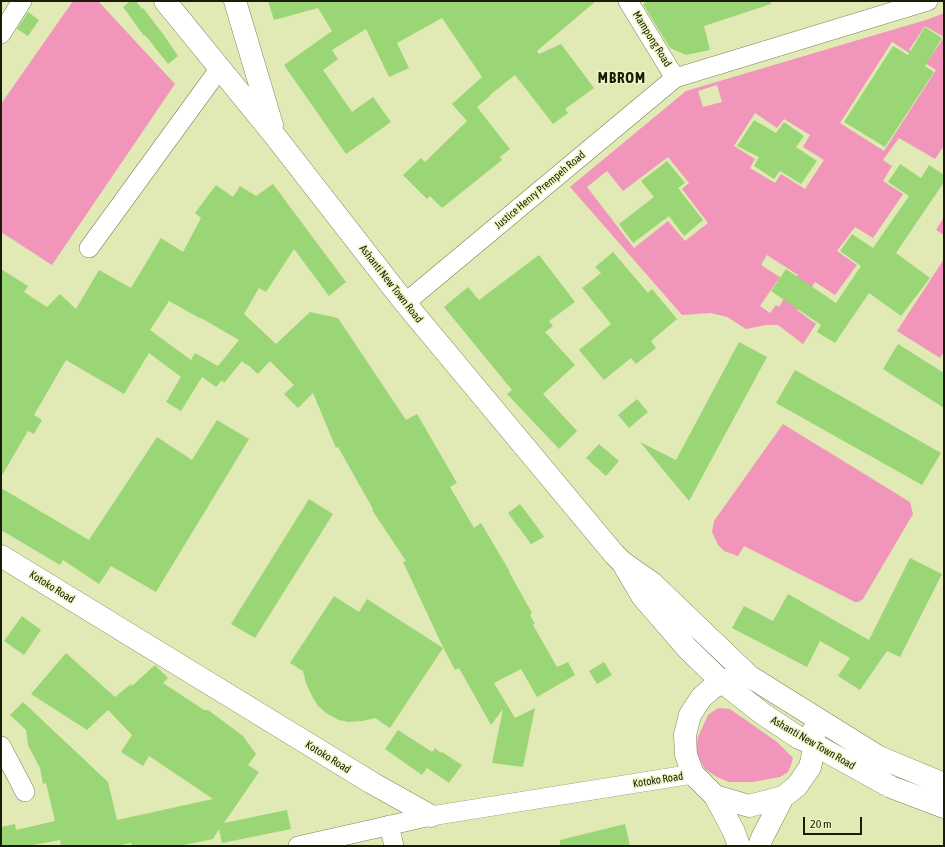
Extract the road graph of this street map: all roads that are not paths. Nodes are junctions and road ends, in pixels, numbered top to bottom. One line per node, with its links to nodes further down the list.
1 (22, 1): 6 (street)
2 (165, 1): 7 (street, Ashanti New Town Road)
3 (235, 1): 9 (street)
4 (628, 1): 8 (street, Mampong Road)
5 (928, 1): 8 (street)
6 (1, 34)
7 (220, 68): 9 (street, Ashanti New Town Road); 10 (street)
8 (675, 78): 11 (street, Justice Henry Prempeh Road)
9 (275, 136): 11 (street, Ashanti New Town Road)
10 (89, 248)
11 (405, 303): 13 (street, Ashanti New Town Road)
12 (1, 556): 28 (street, Kotoko Road)
13 (622, 562): 14 (street, Ashanti New Town Road); 15 (street, Ashanti New Town Road)
14 (687, 648): 16 (street, Ashanti New Town Road); 17 (street)
15 (749, 676): 16 (street); 18 (street, Ashanti New Town Road)
16 (722, 682): 17 (street); 19 (street, Ashanti New Town Road)
17 (701, 698): 22 (street)
18 (809, 714): 19 (street); 23 (street, Ashanti New Town Road)
19 (815, 745): 21 (street, Ashanti New Town Road); 24 (street)
20 (1, 746): 25 (street)
21 (854, 767): 24 (street); 27 (street, Ashanti New Town Road)
22 (693, 774): 26 (street); 28 (street, Kotoko Road)
23 (944, 784)
24 (790, 791): 26 (street); 33 (street)
25 (25, 792)
26 (716, 796): 32 (street)
27 (944, 807)
28 (431, 816): 29 (street)
29 (389, 825): 30 (street); 31 (street)
30 (298, 846)
31 (394, 846)
32 (739, 846)
33 (759, 846)

